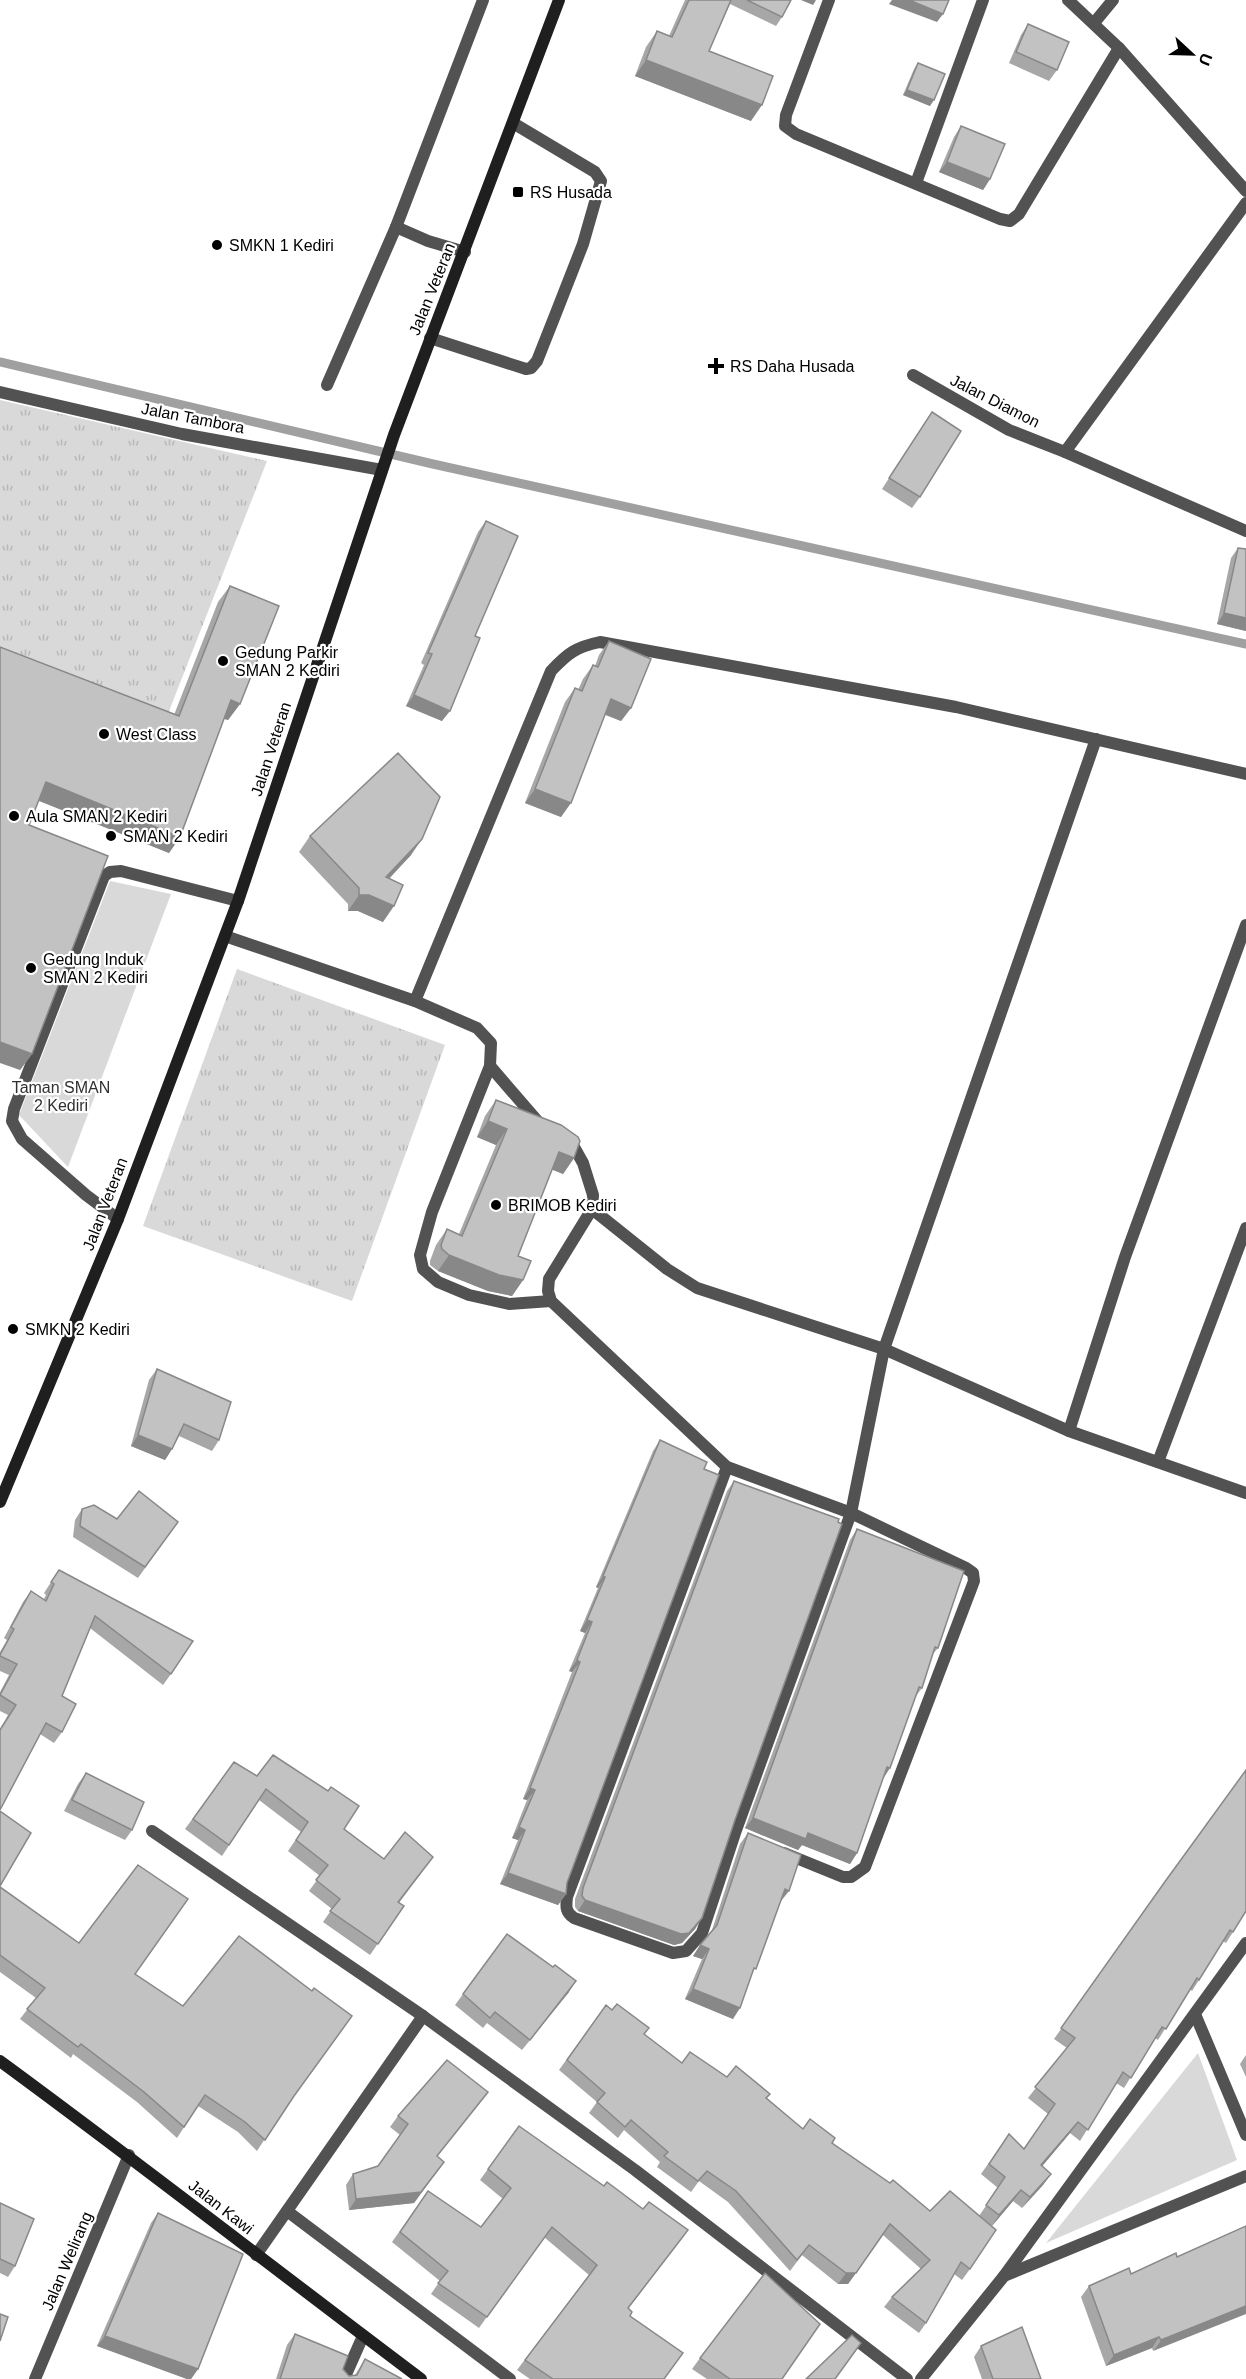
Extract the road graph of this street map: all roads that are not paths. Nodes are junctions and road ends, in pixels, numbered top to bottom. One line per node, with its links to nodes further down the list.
1 (483, 0): 13 (street)
2 (559, 0): 9 (main road, Jalan Veteran)
3 (829, 0): 10 (street)
4 (983, 0): 10 (street)
5 (1068, 0): 7 (street)
6 (1113, 0): 7 (street)
7 (1094, 23): 8 (street)
8 (1119, 48): 10 (street); 11 (street)
9 (513, 123): 14 (main road, Jalan Veteran); 15 (street)
10 (916, 183)
11 (1246, 191)
12 (1246, 203): 19 (street)
13 (396, 227): 14 (street); 17 (street)
14 (465, 252): 15 (main road, Jalan Veteran)
15 (430, 338): 20 (main road, Jalan Veteran)
16 (913, 375): 19 (street, Jalan Diamon)
17 (327, 385)
18 (0, 392): 20 (street, Jalan Tambora)
19 (1065, 452): 21 (street, Jalan Diamon)
20 (383, 466): 24 (main road, Jalan Veteran)
21 (1246, 531)
22 (1096, 740): 23 (street); 27 (street); 35 (street)
23 (1246, 774)
24 (238, 901): 26 (main road, Jalan Veteran); 30 (street)
25 (1246, 925): 36 (street)
26 (225, 936): 27 (street); 32 (main road, Jalan Veteran)
27 (415, 1001): 28 (street)
28 (490, 1066): 31 (street); 34 (street)
29 (0, 1113): 30 (street)
30 (12, 1121): 32 (street)
31 (592, 1209): 34 (street); 35 (street)
32 (118, 1219): 40 (main road, Jalan Veteran)
33 (1246, 1228): 37 (street)
34 (550, 1301): 38 (street)
35 (885, 1349): 36 (street); 41 (street)
36 (1069, 1431): 37 (street)
37 (1158, 1462): 39 (street)
38 (727, 1467): 41 (street); 41 (street)
39 (1246, 1493)
40 (0, 1502)
41 (851, 1513): 43 (street)
42 (152, 1831): 46 (street)
43 (768, 1846)
44 (1246, 1942): 45 (street)
45 (1194, 2014): 48 (street); 53 (street)
46 (423, 2016): 51 (street); 59 (street)
47 (0, 2061): 49 (main road, Jalan Kawi)
48 (1246, 2135)
49 (129, 2155): 52 (main road, Jalan Kawi); 55 (street, Jalan Welirang)
50 (1246, 2176): 53 (street)
51 (287, 2211): 52 (street); 58 (street)
52 (256, 2255): 54 (main road, Jalan Kawi)
53 (1004, 2276): 60 (street)
54 (363, 2336): 56 (street); 57 (main road, Jalan Kawi)
55 (35, 2379)
56 (344, 2379)
57 (421, 2379)
58 (510, 2379)
59 (907, 2379)
60 (921, 2379)

